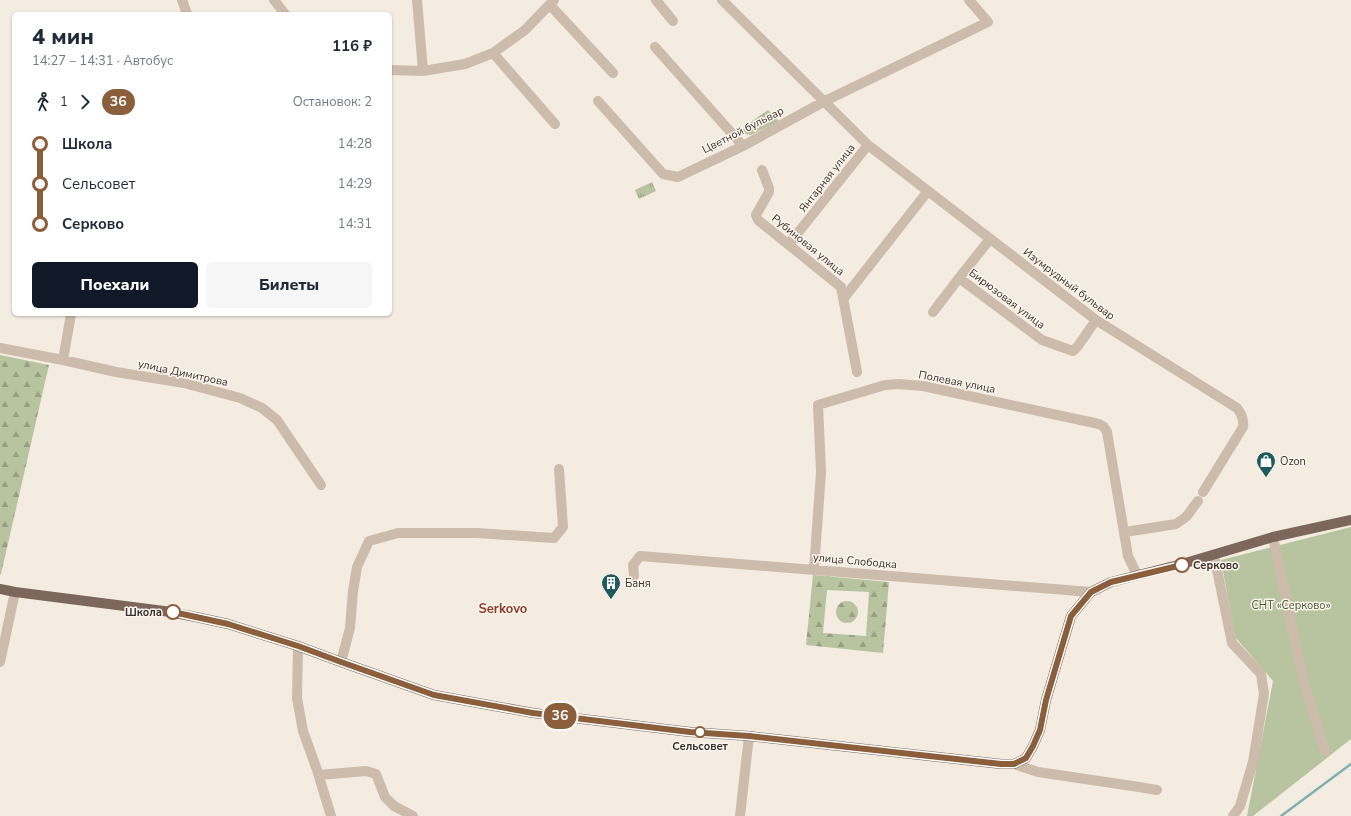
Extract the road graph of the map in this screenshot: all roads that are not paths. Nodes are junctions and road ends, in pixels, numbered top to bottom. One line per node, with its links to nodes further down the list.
1 (182, 0): 8 (street)
2 (274, 0): 9 (street)
3 (417, 0): 14 (street)
4 (656, 0): 10 (street)
5 (722, 0): 17 (street, Изумрудный бульвар)
6 (969, 0): 17 (street, Цветной бульвар)
7 (552, 3): 12 (street); 15 (street)
8 (186, 12)
9 (283, 12)
10 (672, 21)
11 (655, 47): 20 (street)
12 (493, 53): 14 (street); 18 (street)
13 (392, 70): 14 (street)
14 (423, 71)
15 (613, 73)
16 (598, 101): 20 (street, Цветной бульвар)
17 (825, 101): 19 (street, Изумрудный бульвар); 20 (street, Цветной бульвар)
18 (555, 124)
19 (868, 145): 22 (street, Изумрудный бульвар); 24 (street, Янтарная улица)
20 (743, 146)
21 (762, 170): 24 (street, Рубиновая улица)
22 (928, 191): 23 (street, Изумрудный бульвар); 26 (street, Рубиновая улица)
23 (990, 239): 25 (street, Бирюзовая улица); 29 (street, Изумрудный бульвар)
24 (790, 244): 26 (street, Рубиновая улица)
25 (959, 278): 27 (street, Бирюзовая улица); 29 (street, Бирюзовая улица)
26 (844, 298): 32 (street, Рубиновая улица)
27 (933, 312)
28 (71, 316): 31 (street)
29 (1096, 320): 36 (street, Изумрудный бульвар)
30 (0, 348): 31 (street, улица Димитрова)
31 (63, 360): 34 (street, улица Димитрова)
32 (857, 372)
33 (559, 469): 47 (street)
34 (321, 485)
35 (1351, 520): 37 (main road)
36 (1125, 532): 39 (street, Полевая улица); 40 (street, Полевая улица)
37 (1273, 537): 38 (main road); 49 (street)
38 (1214, 555): 40 (main road); 56 (street)
39 (814, 570): 41 (street, улица Слободка); 44 (street, улица Слободка)
40 (1137, 575): 44 (main road)
41 (634, 576)
42 (0, 589): 43 (main road)
43 (15, 592): 45 (main road); 46 (street)
44 (1091, 592): 50 (main road)
45 (298, 646): 47 (main road); 51 (street)
46 (0, 662)
47 (341, 662): 48 (main road)
48 (749, 736): 50 (main road); 55 (street)
49 (1325, 751)
50 (1014, 764): 52 (street)
51 (319, 775): 53 (street); 54 (street)
52 (1157, 790)
53 (331, 816)
54 (413, 816)
55 (740, 816)
56 (1234, 816)

